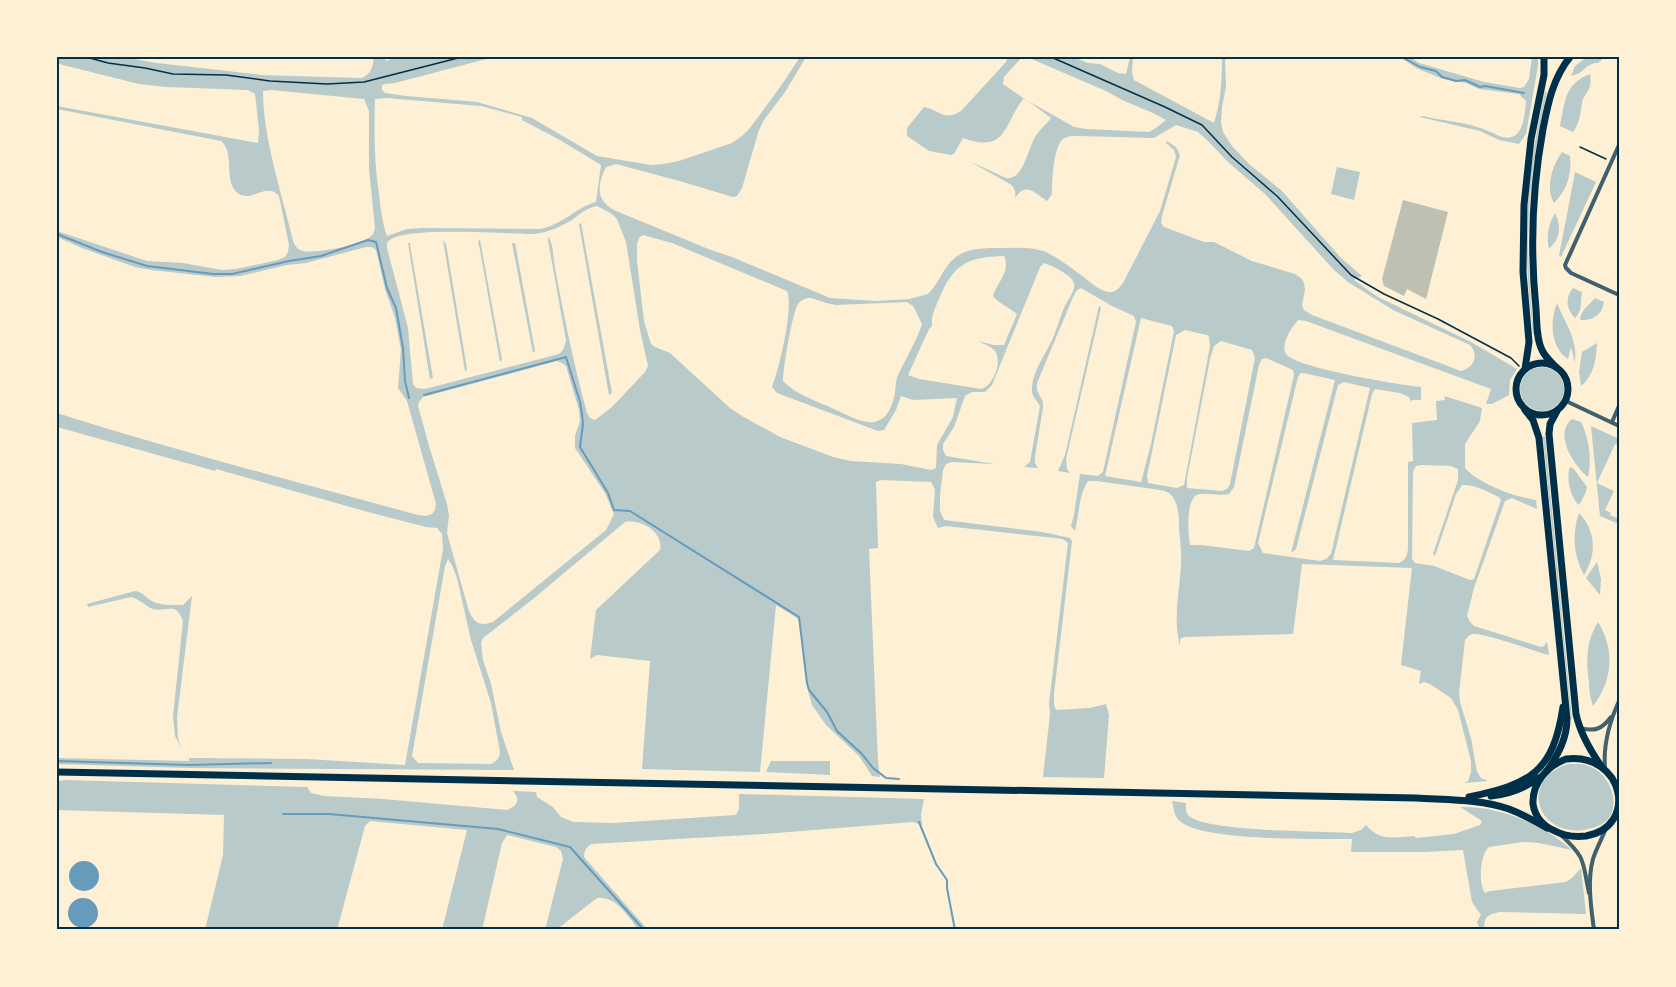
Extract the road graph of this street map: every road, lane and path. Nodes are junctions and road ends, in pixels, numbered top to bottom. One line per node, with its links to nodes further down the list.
1 (86, 57): 2 (path)
2 (462, 57)
3 (1051, 57): 12 (path)
4 (1544, 57): 12 (main road)
5 (1570, 57): 11 (main road)
6 (1619, 145): 10 (street)
7 (1580, 147): 8 (path)
8 (1607, 160)
9 (1619, 287): 10 (street)
10 (1617, 295)
11 (1556, 367): 12 (main road); 13 (main road)
12 (1524, 370): 15 (main road)
13 (1566, 401): 16 (main road); 17 (street)
14 (1619, 406): 17 (street)
15 (1525, 410): 16 (main road); 19 (main road)
16 (1557, 411): 22 (main road)
17 (1611, 422): 18 (street)
18 (1619, 426)
19 (1564, 696): 25 (main road); 27 (main road)
20 (1619, 701): 21 (street)
21 (1613, 714): 22 (street); 23 (street)
22 (1580, 728): 23 (main road)
23 (1605, 768): 25 (main road); 26 (main road); 30 (main road)
24 (57, 772): 28 (main road)
25 (1545, 773): 27 (main road); 31 (main road)
26 (1619, 778)
27 (1469, 797): 28 (main road)
28 (1416, 798): 31 (main road)
29 (1619, 820): 30 (main road)
30 (1608, 826): 32 (main road); 33 (street)
31 (1547, 828): 32 (main road)
32 (1559, 833): 33 (street)
33 (1591, 903): 34 (street)
34 (1594, 930)

